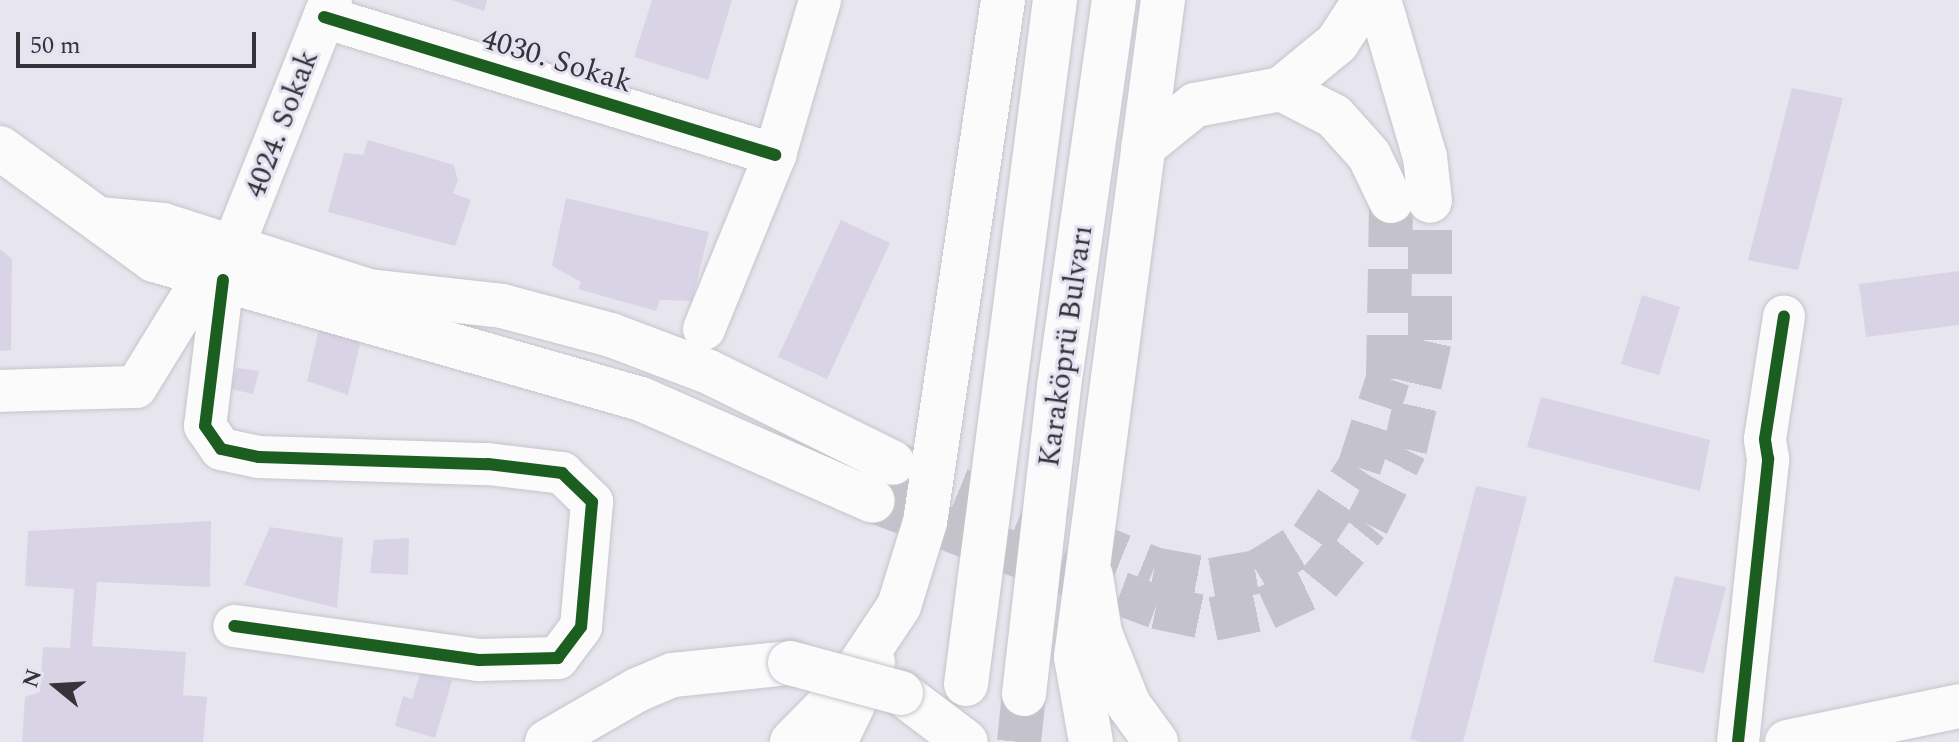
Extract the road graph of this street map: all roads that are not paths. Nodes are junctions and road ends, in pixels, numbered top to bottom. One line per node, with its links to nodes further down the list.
1 (820, 0): 12 (street)
2 (1003, 0): 20 (main road)
3 (1055, 0): 22 (main road, Karaköprü Bulvarı)
4 (1114, 0): 23 (main road, Karaköprü Bulvarı)
5 (1163, 0): 10 (main road)
6 (1365, 0): 9 (main road)
7 (1379, 0): 9 (main road)
8 (327, 8): 12 (street, 4030. Sokak); 13 (street, 4024. Sokak)
9 (1281, 89): 10 (main road)
10 (1143, 147): 19 (main road)
11 (0, 148): 13 (main road)
12 (775, 155): 15 (street)
13 (220, 267): 16 (street); 17 (main road); 18 (main road); 21 (street)
14 (1784, 316): 31 (street)
15 (704, 329)
16 (0, 391)
17 (893, 463)
18 (873, 501)
19 (1087, 549): 29 (main road); 30 (main road)
20 (899, 606): 26 (main road); 27 (main road)
21 (234, 626)
22 (966, 684)
23 (1024, 694)
24 (1959, 706): 32 (main road)
25 (547, 742): 28 (main road, bridge)
26 (792, 742)
27 (835, 742)
28 (966, 742)
29 (1091, 742)
30 (1156, 742)
31 (1738, 742)
32 (1787, 742)

